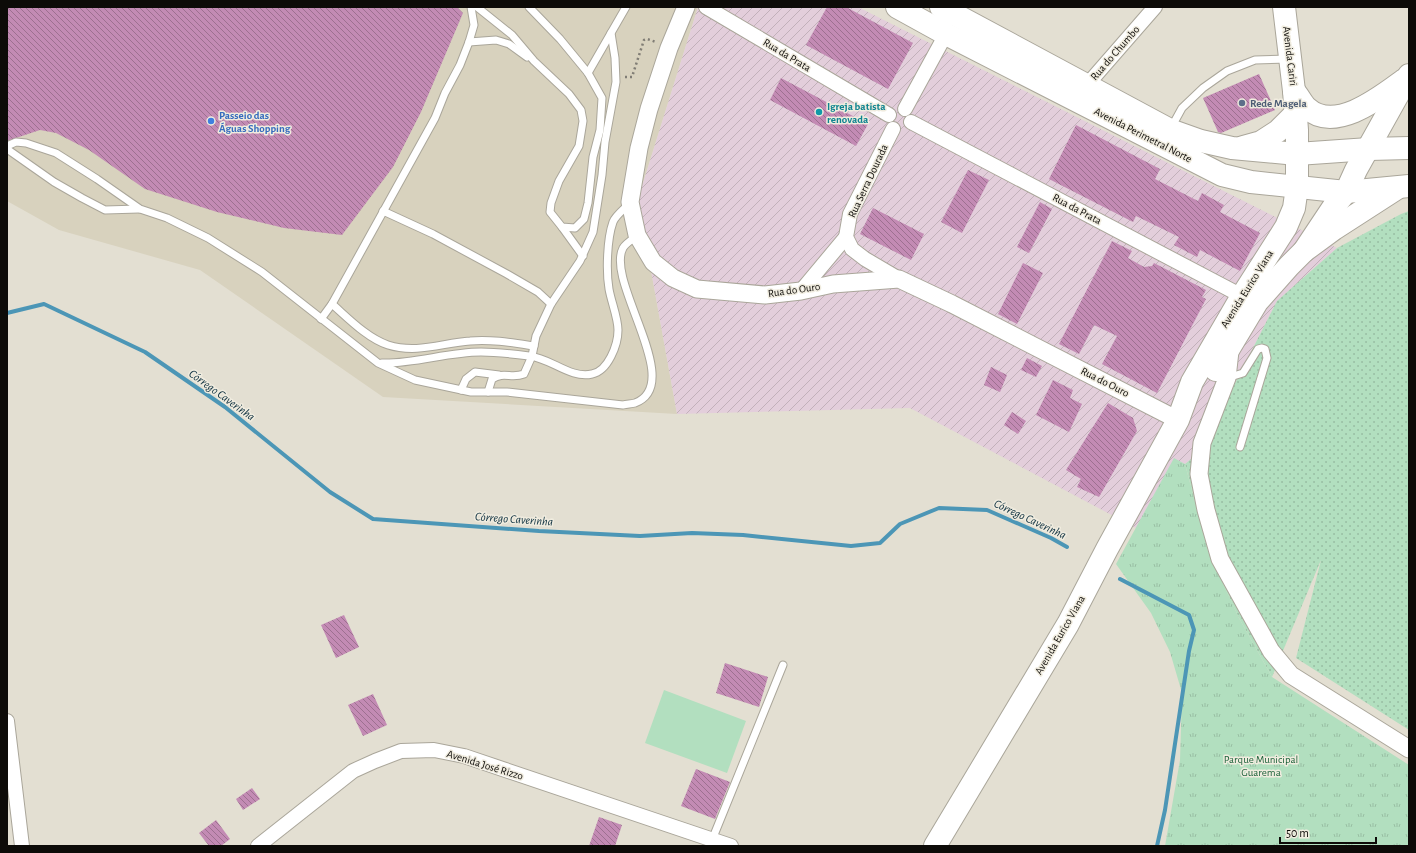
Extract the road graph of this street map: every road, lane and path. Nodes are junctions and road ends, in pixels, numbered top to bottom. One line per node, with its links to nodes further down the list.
1 (471, 7): 14 (lane)
2 (477, 7): 16 (lane)
3 (529, 7): 17 (lane)
4 (626, 7): 11 (lane)
5 (686, 7): 38 (street, Rua do Ouro)
6 (706, 7): 26 (street, Rua da Prata)
7 (897, 7): 12 (main road, Avenida Perimetral Norte)
8 (1155, 7): 21 (street, Rua do Chumbo)
9 (1284, 7): 15 (main road, Avenida Cariri)
10 (951, 9): 21 (main road, Avenida Perimetral Norte)
11 (611, 33): 17 (lane); 18 (lane)
12 (946, 34): 21 (main road, Avenida Perimetral Norte); 24 (street)
13 (652, 40): 18 (path)
14 (469, 42): 16 (lane); 40 (lane)
15 (1290, 59): 20 (main road, Avenida Cariri); 28 (lane)
16 (534, 61): 41 (lane)
17 (588, 73): 22 (lane)
18 (616, 77): 23 (lane)
19 (1409, 78): 20 (main road); 33 (main road, Avenida Eurico Viana)
20 (1294, 91): 25 (main road, Avenida Cariri)
21 (1083, 93): 28 (main road, Avenida Perimetral Norte); 36 (main road, Avenida Perimetral Norte)
22 (602, 98): 23 (lane); 41 (lane)
23 (614, 98): 45 (lane)
24 (905, 109): 26 (street); 27 (street)
25 (1296, 113): 30 (main road); 34 (main road, Avenida Cariri)
26 (891, 122): 27 (street); 43 (street, Rua Serra Dourada)
27 (911, 122): 48 (street, Rua da Prata)
28 (1170, 130): 30 (main road, Avenida Perimetral Norte)
29 (7, 146): 39 (lane)
30 (1237, 148): 34 (main road, Avenida Perimetral Norte)
31 (1409, 148): 33 (main road, Avenida Perimetral Norte)
32 (7, 149): 39 (lane)
33 (1369, 149): 34 (main road, Avenida Perimetral Norte); 37 (main road, Avenida Eurico Viana)
34 (1297, 154): 36 (main road, Avenida Eurico Viana)
35 (1404, 186): 37 (main road, Avenida Perimetral Norte); 44 (main road)
36 (1297, 187): 37 (main road, Avenida Perimetral Norte); 48 (main road, Avenida Eurico Viana)
37 (1346, 192): 44 (main road, Avenida Eurico Viana)
38 (630, 202): 42 (street, Rua do Ouro); 54 (lane)
39 (140, 209): 51 (lane)
40 (383, 210): 49 (lane); 50 (lane)
41 (562, 227): 45 (lane)
42 (637, 235): 47 (street, Rua do Ouro); 59 (lane)
43 (846, 237): 46 (street); 47 (street)
44 (1304, 251): 53 (main road, Avenida Eurico Viana)
45 (582, 256): 50 (lane)
46 (899, 279): 47 (street, Rua do Ouro); 60 (street, Rua do Ouro)
47 (801, 291)
48 (1242, 296): 60 (main road, Avenida Eurico Viana)
49 (332, 304): 51 (lane); 52 (lane)
50 (551, 304): 52 (lane)
51 (321, 319): 55 (lane)
52 (534, 346): 54 (lane)
53 (1230, 346): 57 (street); 60 (main road, Avenida Eurico Viana)
54 (532, 356): 55 (lane); 56 (lane)
55 (378, 363): 58 (lane)
56 (499, 374): 58 (lane); 59 (lane)
57 (1227, 378): 61 (lane); 64 (street)
58 (461, 390): 59 (lane)
59 (488, 392)
60 (1178, 420): 69 (main road, Avenida Eurico Viana)
61 (1240, 447)
62 (783, 665): 65 (lane)
63 (7, 721): 66 (street)
64 (1409, 749)
65 (712, 840): 67 (street, Avenida José Rizzo); 68 (street, Avenida José Rizzo)
66 (22, 846)
67 (258, 846)
68 (731, 846)
69 (935, 846)

